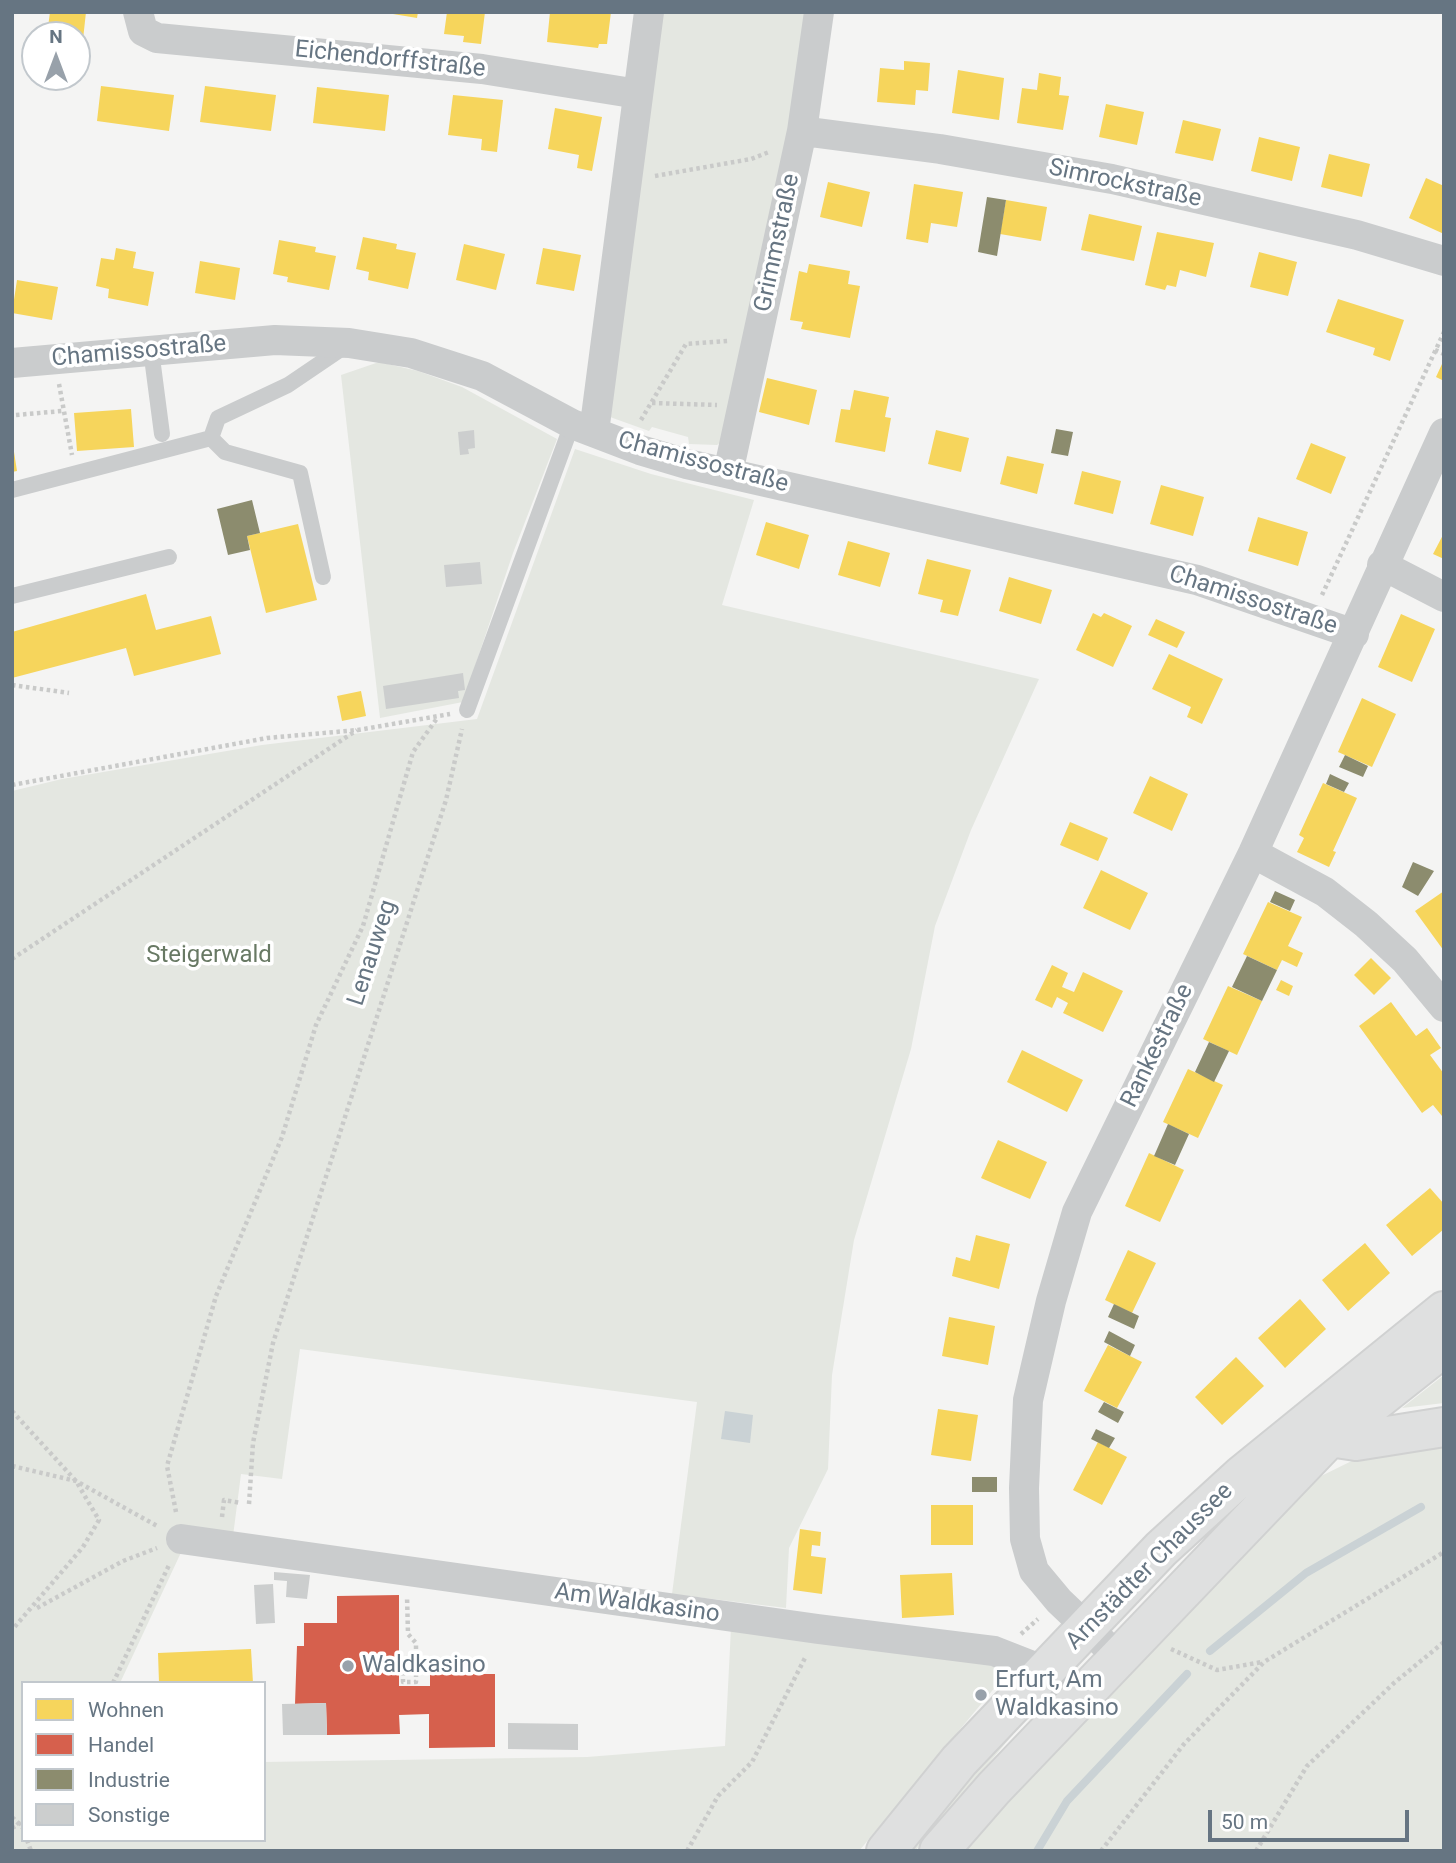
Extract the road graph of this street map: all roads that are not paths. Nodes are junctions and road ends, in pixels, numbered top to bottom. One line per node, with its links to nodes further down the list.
1 (649, 12): 4 (street)
2 (819, 12): 5 (street, Grimmstraße)
3 (140, 22): 4 (street, Eichendorffstraße)
4 (638, 94): 10 (street)
5 (802, 131): 6 (street, Simrockstraße); 14 (street, Grimmstraße)
6 (1444, 261)
7 (349, 343): 8 (street, Chamissostraße); 10 (street, Chamissostraße); 13 (lane)
8 (151, 350): 9 (street, Chamissostraße); 12 (lane)
9 (12, 363)
10 (583, 428): 14 (street, Chamissostraße); 22 (lane)
11 (1444, 433): 17 (street, Rankestraße)
12 (162, 435)
13 (211, 438): 15 (lane); 18 (lane)
14 (728, 472): 21 (street, Chamissostraße)
15 (12, 490)
16 (169, 557): 19 (lane)
17 (1382, 565): 20 (street); 21 (street, Rankestraße)
18 (323, 577)
19 (12, 596)
20 (1444, 597)
21 (1354, 634): 23 (street, Rankestraße)
22 (467, 710)
23 (1253, 853): 24 (street); 30 (street, Rankestraße)
24 (1444, 1007)
25 (1444, 1311): 28 (main road)
26 (1444, 1347): 28 (main road)
27 (1444, 1427): 28 (main road)
28 (1321, 1428): 30 (main road, Arnstädter Chaussee); 31 (main road, Arnstädter Chaussee)
29 (181, 1539): 32 (street, Am Waldkasino)
30 (1087, 1627): 31 (street, Rankestraße); 32 (main road, Arnstädter Chaussee)
31 (1120, 1659): 33 (main road, Arnstädter Chaussee)
32 (1045, 1671): 33 (street, Am Waldkasino); 34 (main road, Arnstädter Chaussee)
33 (1083, 1696): 35 (main road, Arnstädter Chaussee)
34 (886, 1851)
35 (939, 1851)

